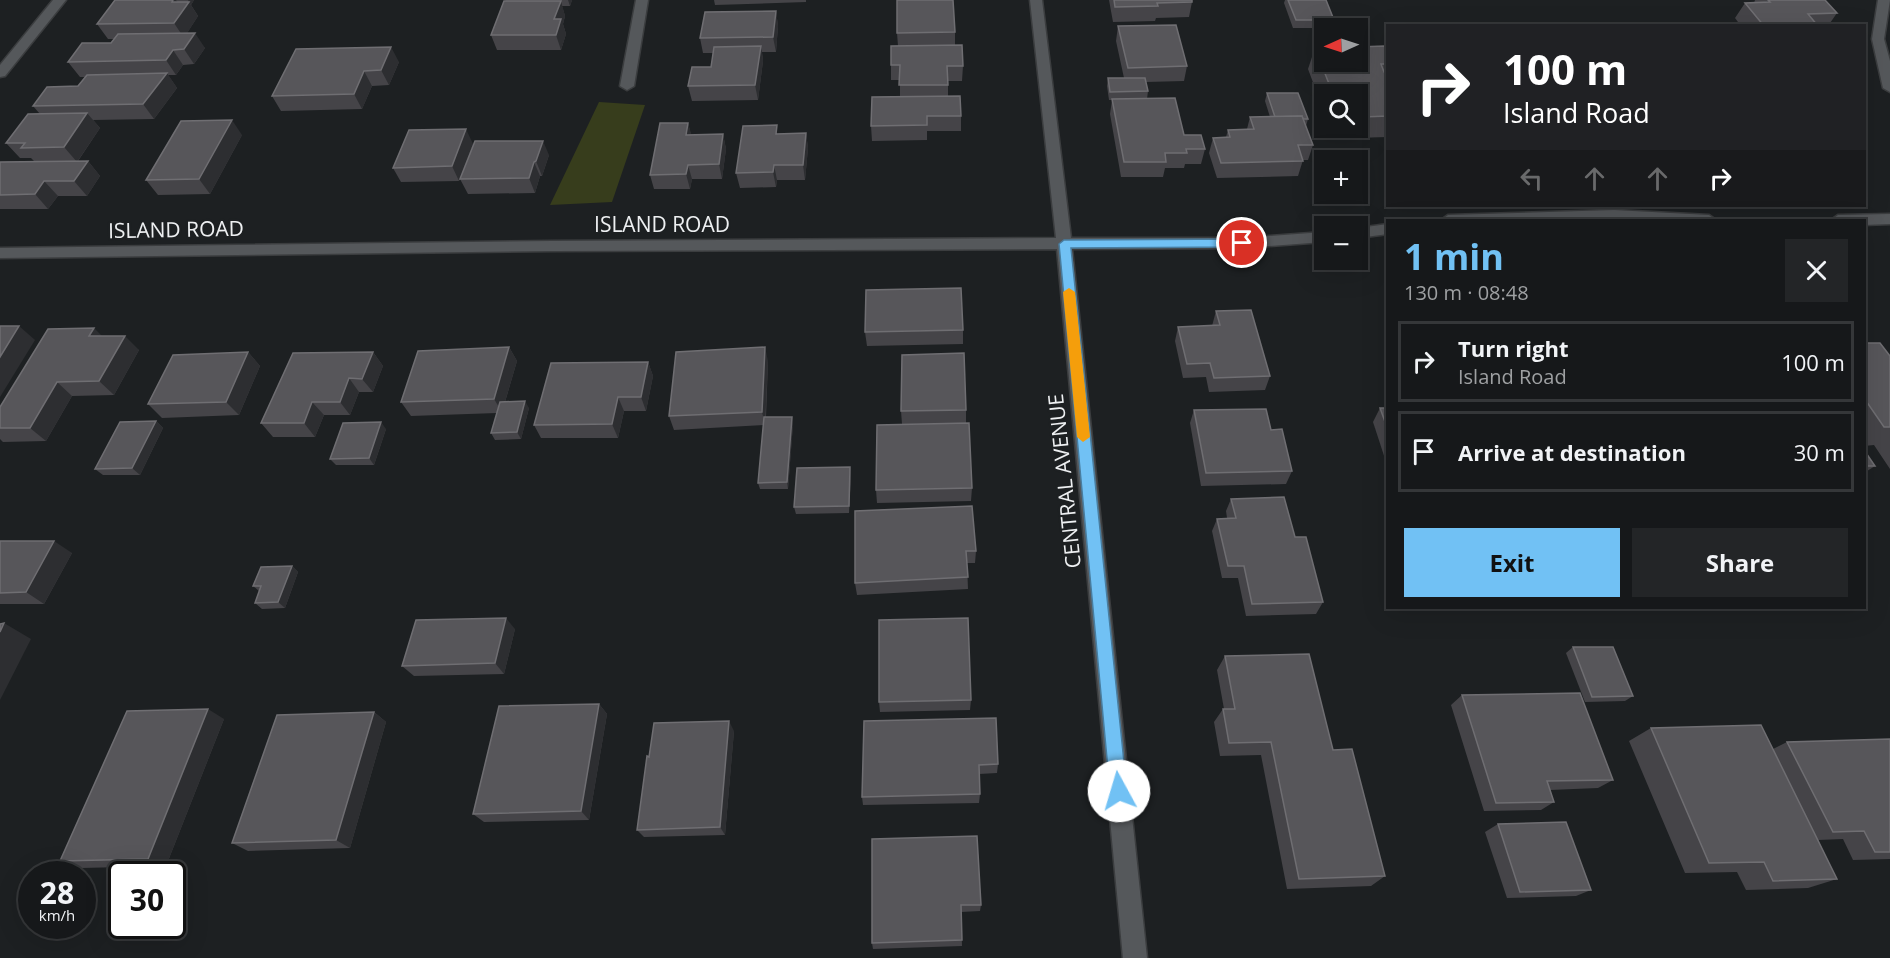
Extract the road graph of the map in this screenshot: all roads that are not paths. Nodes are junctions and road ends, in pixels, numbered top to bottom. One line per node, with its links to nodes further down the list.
1 (60, 0): 5 (street)
2 (642, 0): 6 (street)
3 (1036, 0): 15 (street, CENTRAL AVENUE)
4 (1884, 0): 7 (street)
5 (0, 73)
6 (627, 86)
7 (1890, 88)
8 (1481, 219): 9 (street)
9 (1690, 219)
10 (1866, 219): 11 (street)
11 (1890, 219)
12 (1386, 229): 13 (street)
13 (1368, 232)
14 (1314, 238): 15 (street, ISLAND ROAD)
15 (1064, 244): 16 (street, ISLAND ROAD); 17 (street, CENTRAL AVENUE)
16 (0, 253)
17 (1135, 958)

